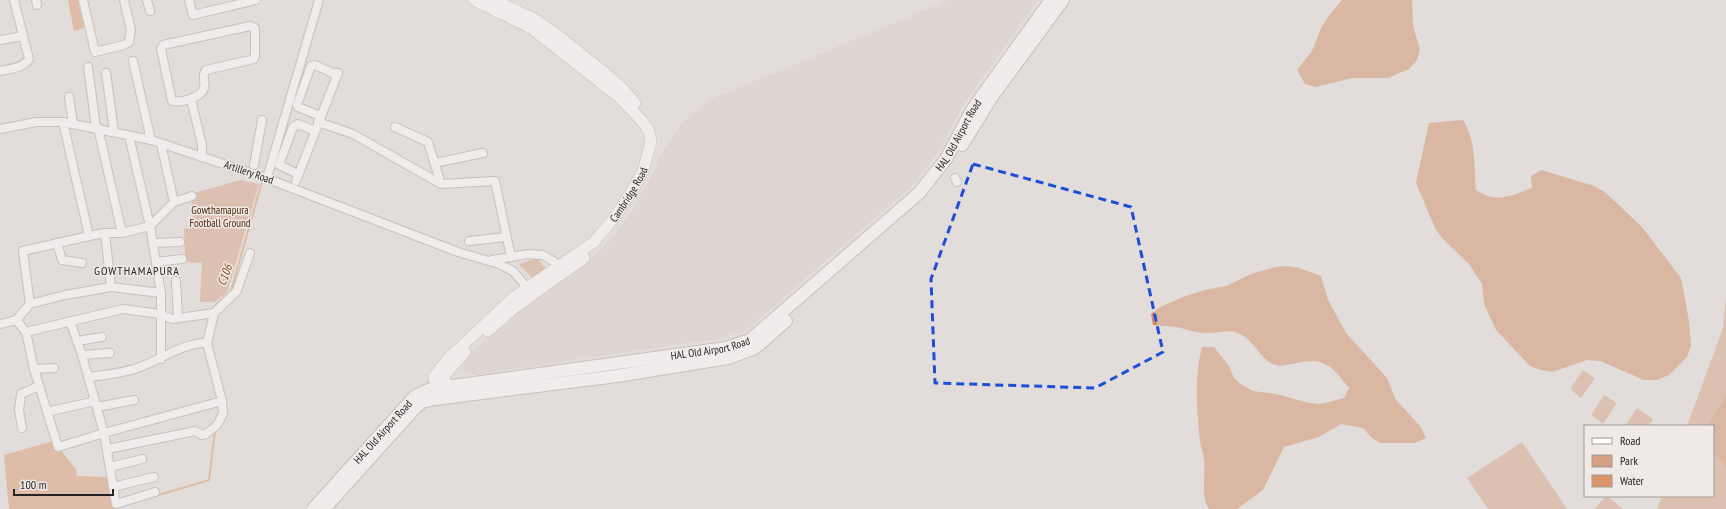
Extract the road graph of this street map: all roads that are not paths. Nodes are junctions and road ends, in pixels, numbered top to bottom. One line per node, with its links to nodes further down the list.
1 (14, 0): 14 (street)
2 (84, 0): 3 (street)
3 (124, 0)
4 (148, 0): 13 (street)
5 (189, 0): 12 (street)
6 (256, 0): 12 (street)
7 (319, 0): 38 (street)
8 (474, 0): 58 (street, Cambridge Road)
9 (494, 0): 58 (street, Cambridge Road)
10 (1051, 0): 41 (main road, HAL Old Airport Road)
11 (1063, 0): 41 (main road, HAL Old Airport Road)
12 (228, 3)
13 (150, 11)
14 (23, 36): 15 (street); 18 (street)
15 (0, 40)
16 (133, 61): 32 (street)
17 (88, 67): 27 (street)
18 (0, 71)
19 (106, 73): 30 (street)
20 (69, 97): 25 (street)
21 (191, 99): 21 (street); 35 (street)
22 (319, 119): 22 (street); 29 (street); 39 (street)
23 (262, 120): 37 (street)
24 (63, 122): 25 (street, Artillery Road); 28 (street, Artillery Road); 46 (street)
25 (73, 124): 27 (street, Artillery Road)
26 (395, 127): 36 (street)
27 (97, 128): 30 (street, Artillery Road); 45 (street)
28 (0, 129)
29 (315, 131): 29 (street)
30 (114, 132): 31 (street, Artillery Road)
31 (129, 136): 32 (street, Artillery Road); 43 (street)
32 (151, 140): 33 (street, Artillery Road)
33 (161, 144): 35 (street, Artillery Road); 42 (street)
34 (484, 153): 36 (street)
35 (200, 156): 38 (street, Artillery Road)
36 (435, 163): 39 (street)
37 (254, 165)
38 (267, 178): 55 (street, Artillery Road)
39 (441, 184): 47 (street)
40 (192, 196): 42 (street)
41 (922, 196): 81 (main road, HAL Old Airport Road)
42 (174, 202): 43 (street)
43 (150, 226): 45 (street); 51 (street)
44 (105, 233): 45 (street); 46 (street); 60 (street)
45 (122, 233)
46 (89, 236): 50 (street)
47 (506, 237): 48 (street); 53 (street)
48 (469, 241)
49 (180, 242): 51 (street)
50 (57, 243): 57 (street); 63 (street)
51 (153, 243): 56 (street)
52 (250, 253): 64 (street)
53 (510, 257): 55 (street, Artillery Road); 58 (street, Artillery Road)
54 (182, 259): 56 (street)
55 (489, 261): 61 (street, Artillery Road)
56 (156, 262): 62 (street)
57 (82, 263)
58 (563, 267): 61 (street, Cambridge Road)
59 (176, 281): 66 (street)
60 (111, 287): 62 (street); 63 (street)
61 (530, 291): 81 (street, Cambridge Road)
62 (161, 293): 65 (street)
63 (30, 304): 67 (street)
64 (214, 312): 66 (street); 73 (street)
65 (160, 314): 66 (street); 68 (street); 76 (street)
66 (178, 318)
67 (16, 320): 69 (street); 70 (street)
68 (70, 321): 70 (street); 72 (street)
69 (0, 324)
70 (26, 332): 78 (street)
71 (102, 337): 72 (street)
72 (77, 341): 75 (street)
73 (205, 343): 76 (street); 83 (street)
74 (110, 353): 75 (street)
75 (82, 355): 79 (street)
76 (161, 359): 79 (street)
77 (54, 368): 78 (street)
78 (34, 369): 80 (street)
79 (88, 377): 84 (street)
80 (39, 386): 85 (street); 86 (street)
81 (443, 392): 94 (main road, HAL Old Airport Road); 95 (main road, HAL Old Airport Road)
82 (134, 400): 84 (street)
83 (222, 401): 87 (street); 88 (street)
84 (96, 404): 85 (street); 87 (street)
85 (47, 412): 87 (street)
86 (22, 428)
87 (104, 433): 88 (street)
88 (108, 449): 90 (street)
89 (142, 459): 90 (street)
90 (110, 467): 92 (street)
91 (154, 477): 92 (street)
92 (114, 487): 93 (street)
93 (155, 492)
94 (313, 509)
95 (324, 509)

